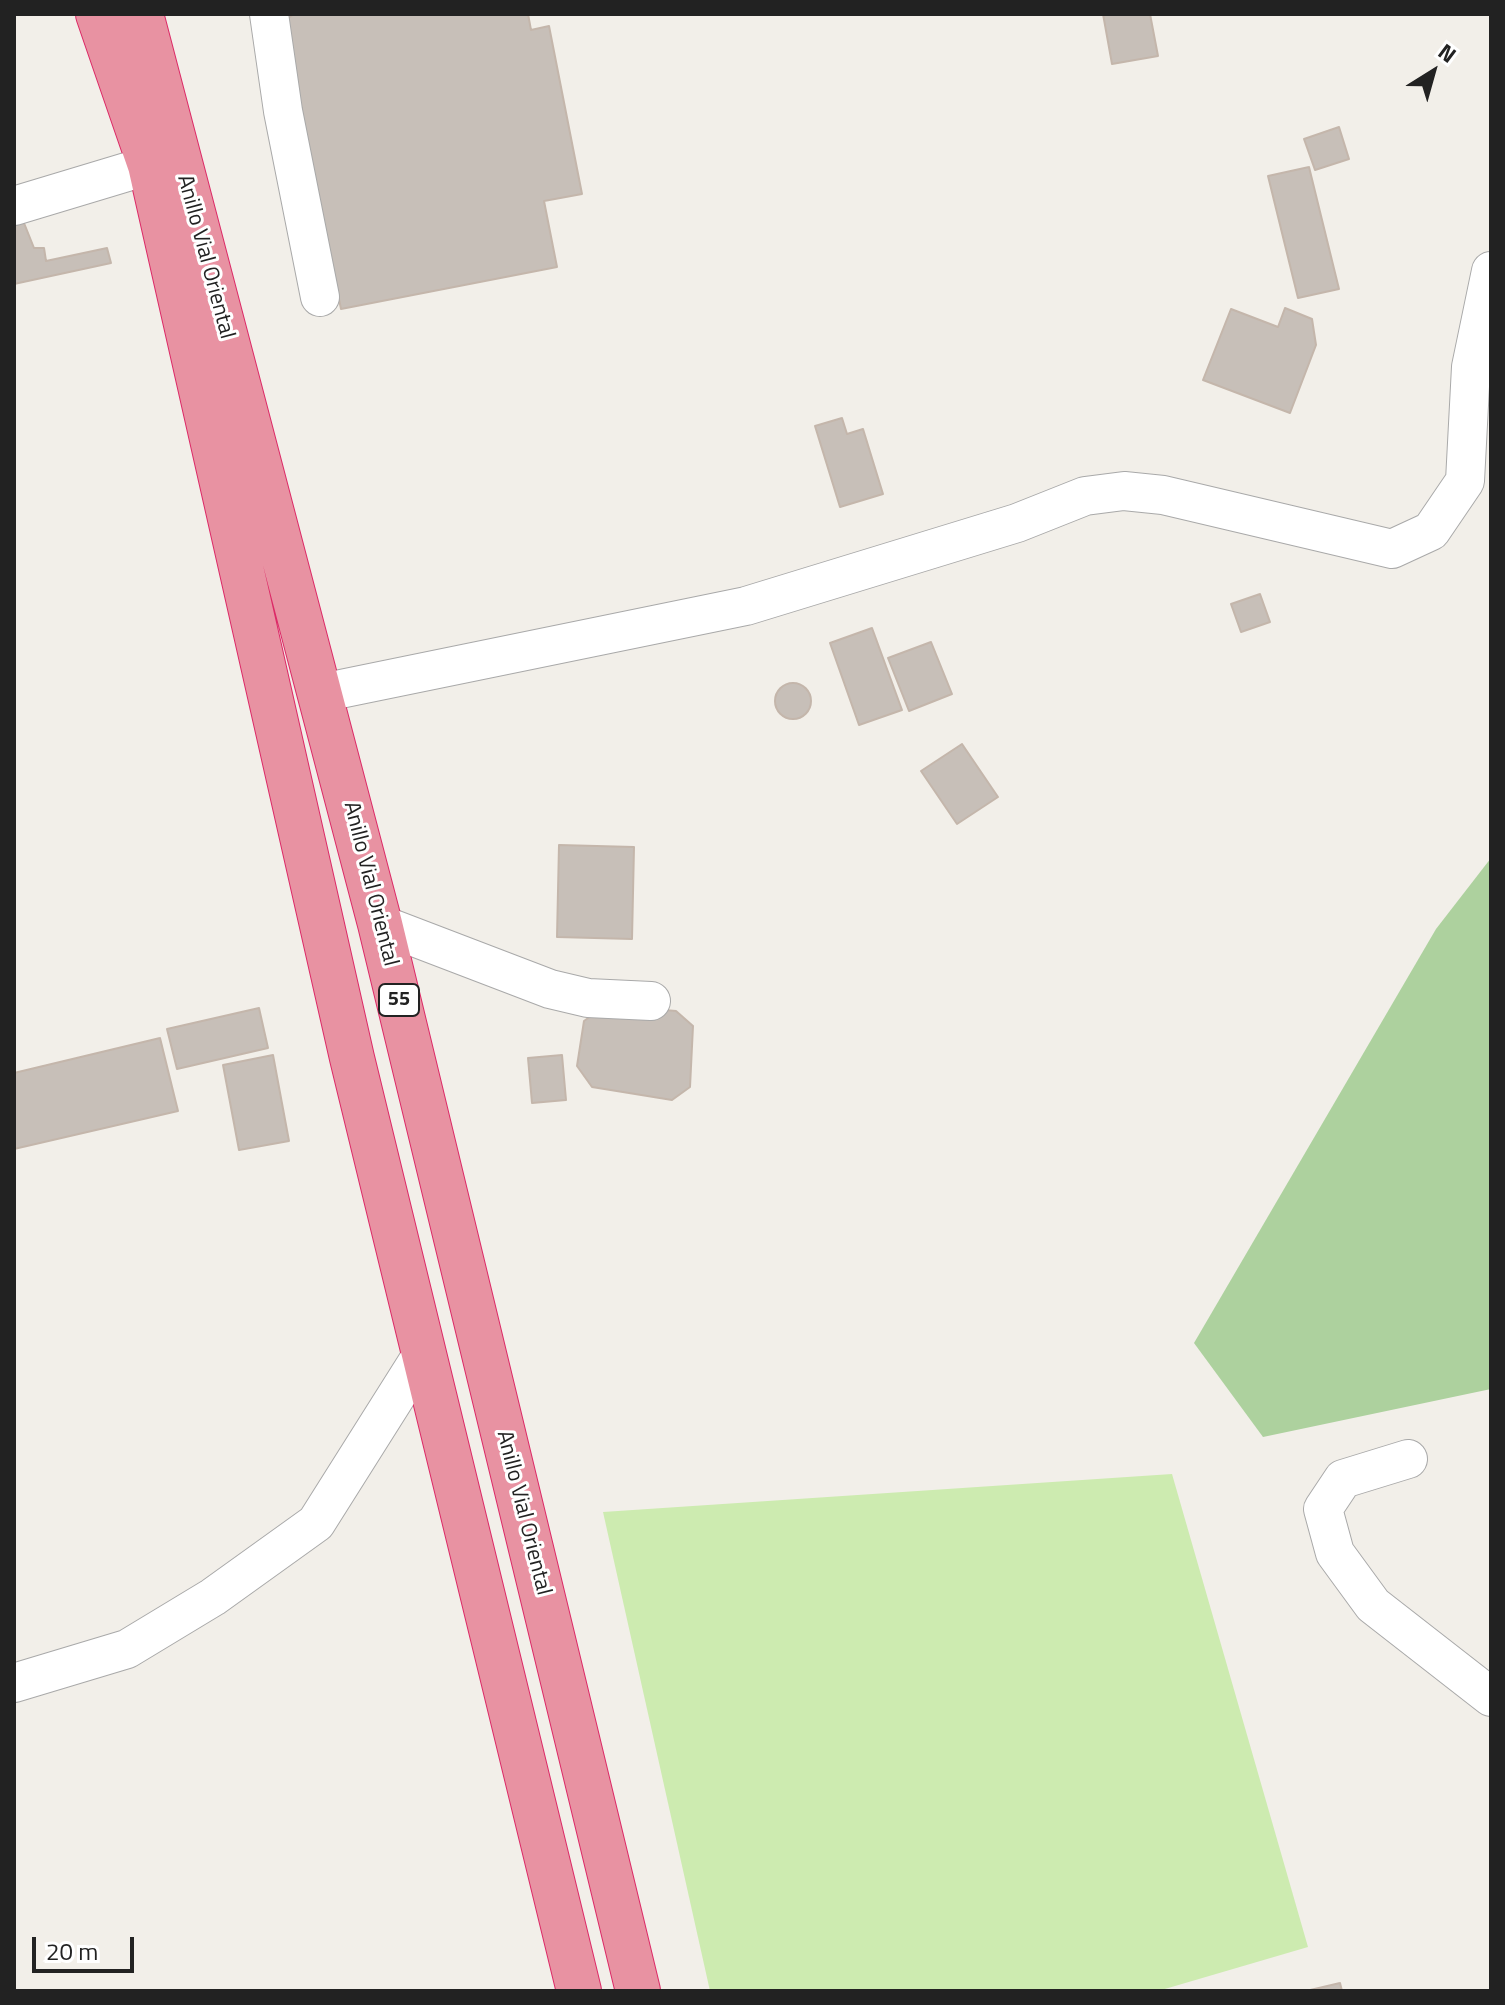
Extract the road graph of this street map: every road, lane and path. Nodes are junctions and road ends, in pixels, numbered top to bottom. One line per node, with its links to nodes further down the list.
1 (98, 14): 4 (highway, Anillo Vial Oriental)
2 (141, 14): 8 (highway, Anillo Vial Oriental / 55)
3 (269, 14): 7 (street)
4 (150, 165): 5 (street); 11 (highway, Anillo Vial Oriental)
5 (14, 206)
6 (1491, 271): 8 (street)
7 (320, 297)
8 (321, 693): 9 (highway, Anillo Vial Oriental / 55)
9 (380, 924): 10 (street); 16 (highway, Anillo Vial Oriental / 55)
10 (651, 1001)
11 (422, 1355): 13 (street); 15 (highway, Anillo Vial Oriental)
12 (1408, 1459): 14 (street)
13 (14, 1683)
14 (1491, 1697)
15 (579, 1991)
16 (638, 1991)

